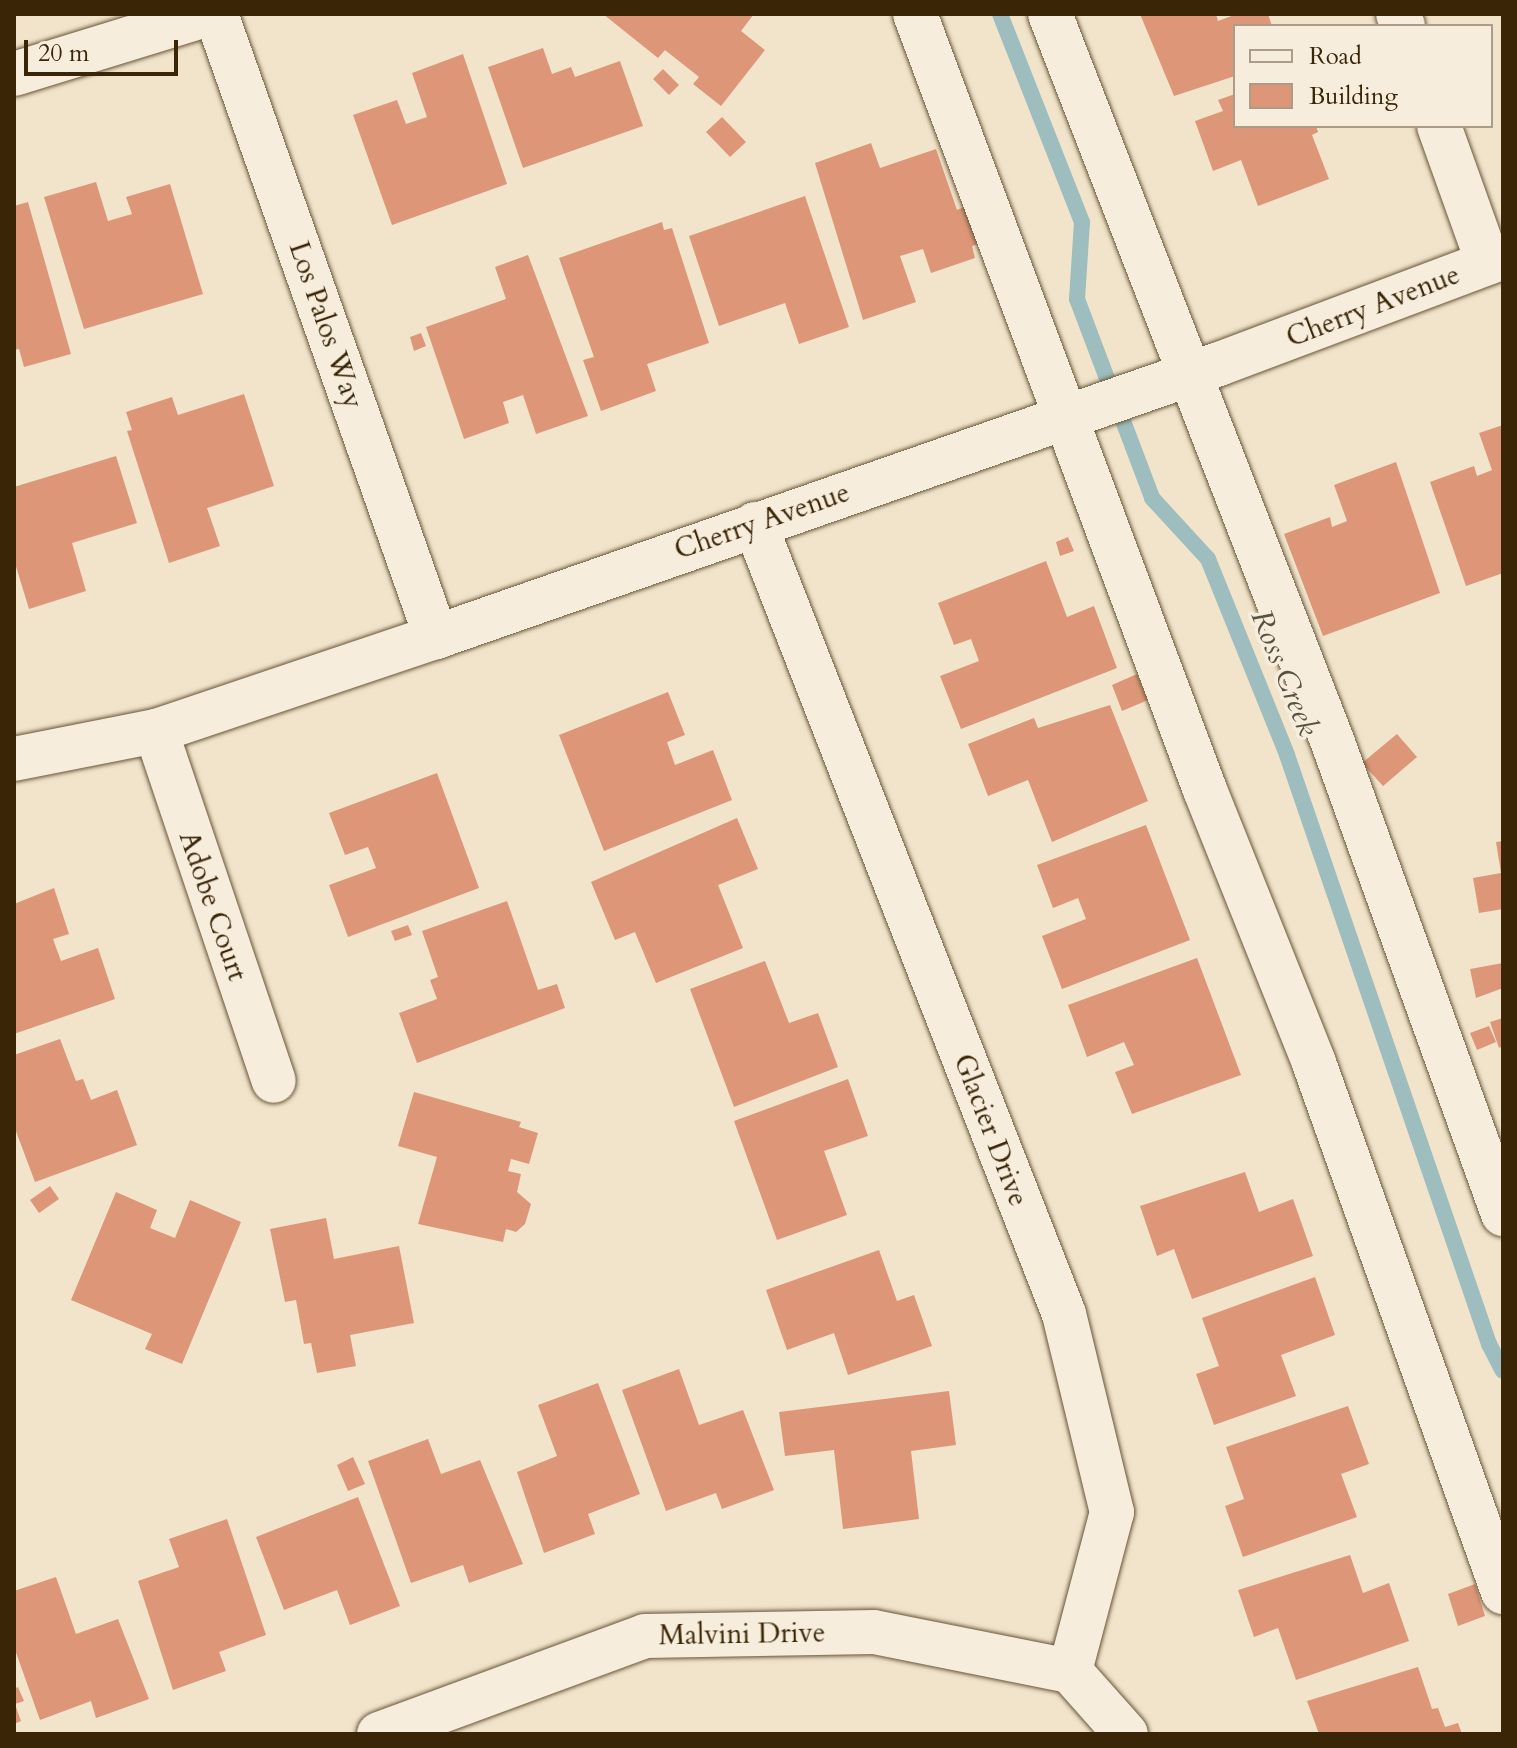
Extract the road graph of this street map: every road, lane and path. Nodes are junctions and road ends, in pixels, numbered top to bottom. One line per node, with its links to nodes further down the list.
1 (209, 14): 5 (street)
2 (216, 14): 11 (street, Los Palos Way)
3 (915, 14): 9 (street)
4 (1050, 14): 8 (street)
5 (14, 74)
6 (1440, 128): 7 (street)
7 (1495, 260): 8 (street, Cherry Avenue)
8 (1188, 374): 9 (street, Cherry Avenue); 15 (street)
9 (1074, 412): 10 (street, Cherry Avenue); 16 (street)
10 (755, 524): 11 (street, Cherry Avenue); 17 (street, Glacier Drive)
11 (436, 637): 12 (street, Cherry Avenue)
12 (156, 731): 13 (street, Cherry Avenue); 14 (street, Adobe Court)
13 (14, 759)
14 (274, 1081)
15 (1503, 1214)
16 (1503, 1592)
17 (1070, 1671): 18 (street, Malvini Drive); 19 (street)
18 (379, 1734)
19 (1126, 1734)

